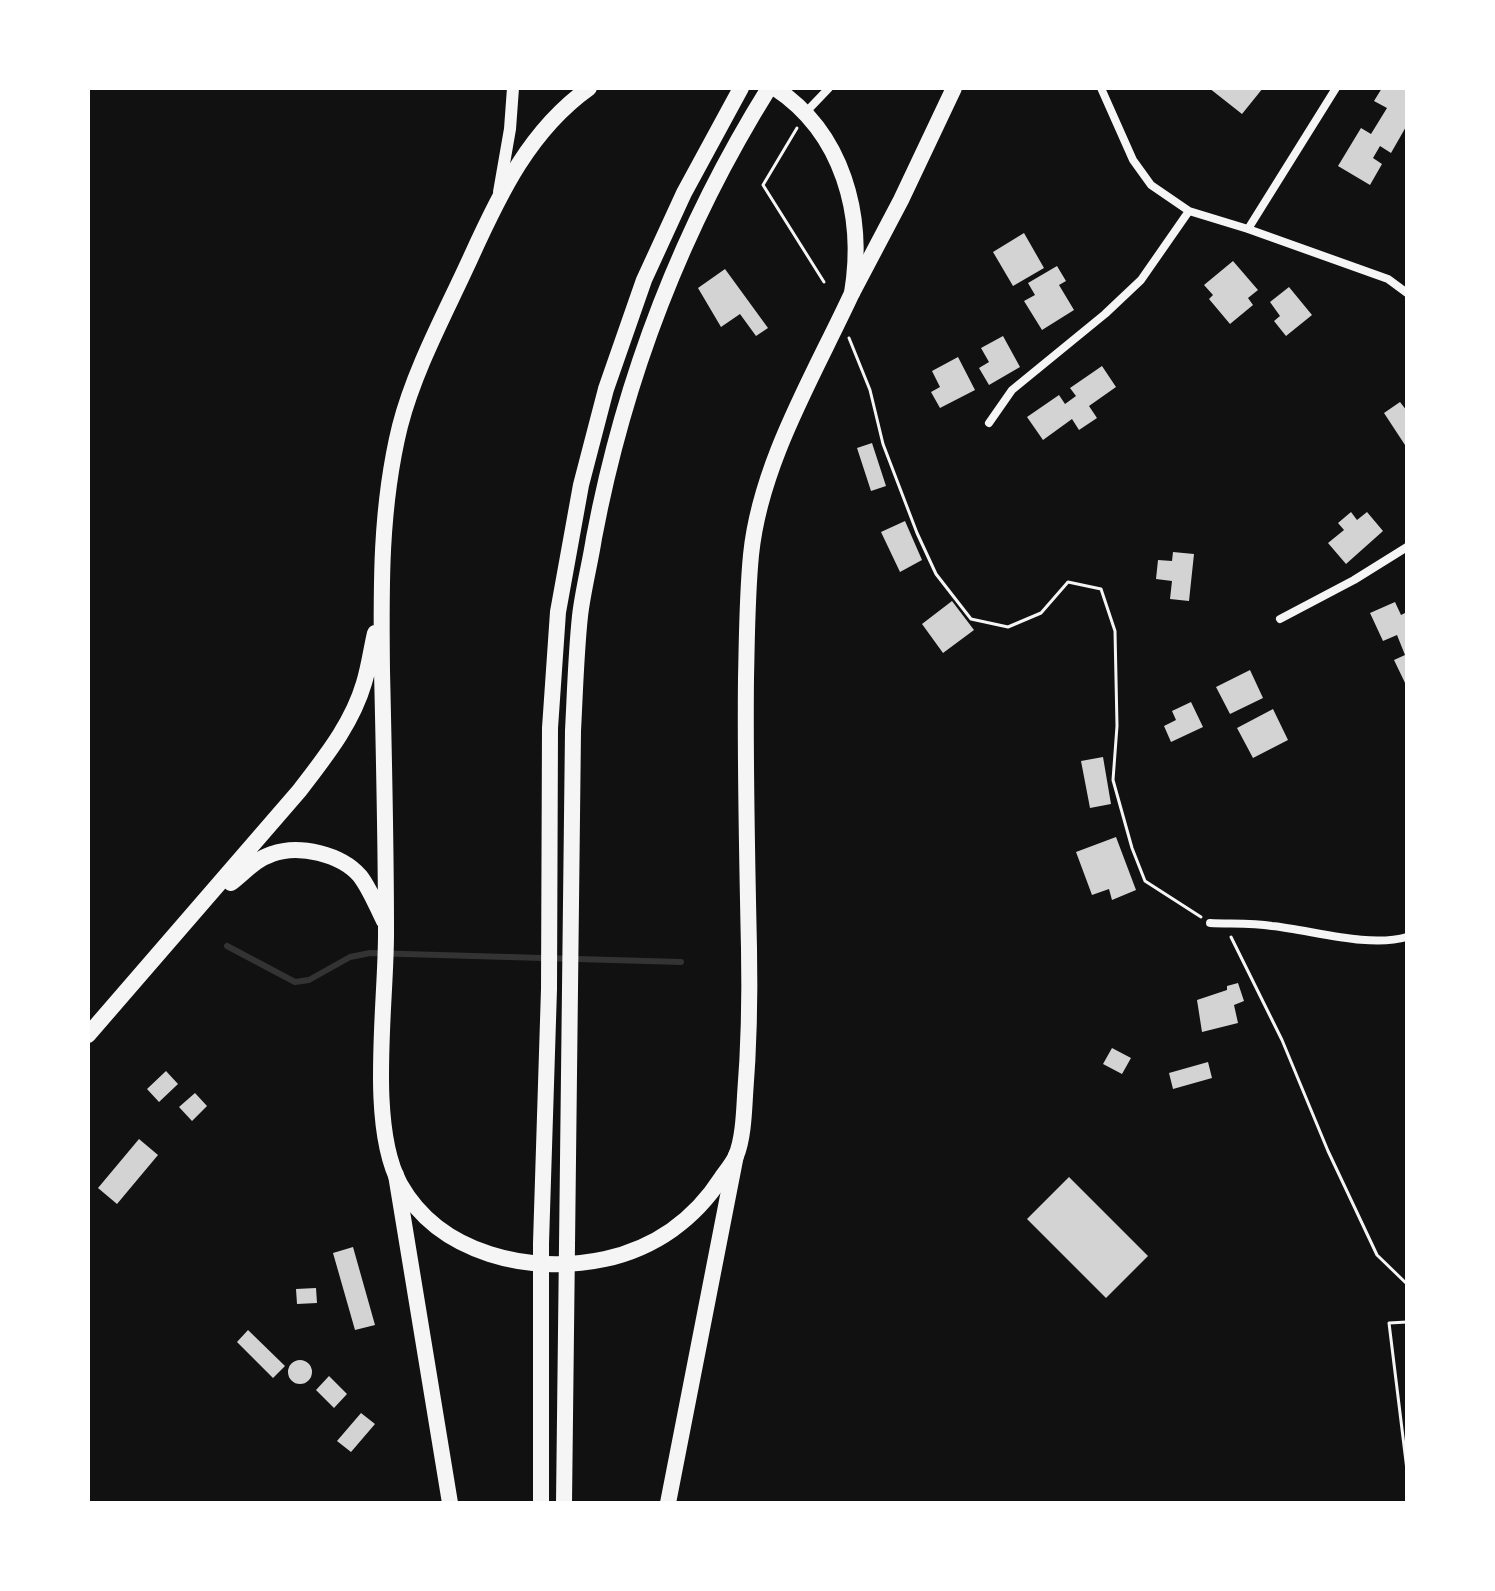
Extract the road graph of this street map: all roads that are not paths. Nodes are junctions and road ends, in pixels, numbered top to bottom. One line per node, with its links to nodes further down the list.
1 (513, 88): 10 (street)
2 (589, 88): 10 (main road)
3 (741, 88): 29 (main road)
4 (772, 88): 9 (main road); 30 (main road)
5 (829, 88): 9 (street)
6 (954, 88): 15 (main road)
7 (1101, 88): 11 (street)
8 (1336, 88): 12 (street)
9 (806, 112): 15 (main road)
10 (497, 199): 19 (main road)
11 (1189, 211): 12 (street); 17 (street)
12 (1248, 229): 13 (street)
13 (1388, 279): 14 (street); 16 (street)
14 (1407, 283)
15 (852, 293): 26 (main road)
16 (1407, 293)
17 (989, 423)
18 (1407, 547): 20 (street)
19 (381, 604): 21 (main road); 23 (main road)
20 (1280, 619)
21 (209, 896): 23 (main road); 25 (main road)
22 (1210, 923): 24 (street)
23 (386, 928): 27 (main road)
24 (1407, 937)
25 (88, 1035)
26 (736, 1155): 27 (main road); 31 (main road)
27 (396, 1175): 28 (main road)
28 (450, 1503)
29 (541, 1503)
30 (564, 1503)
31 (668, 1503)

